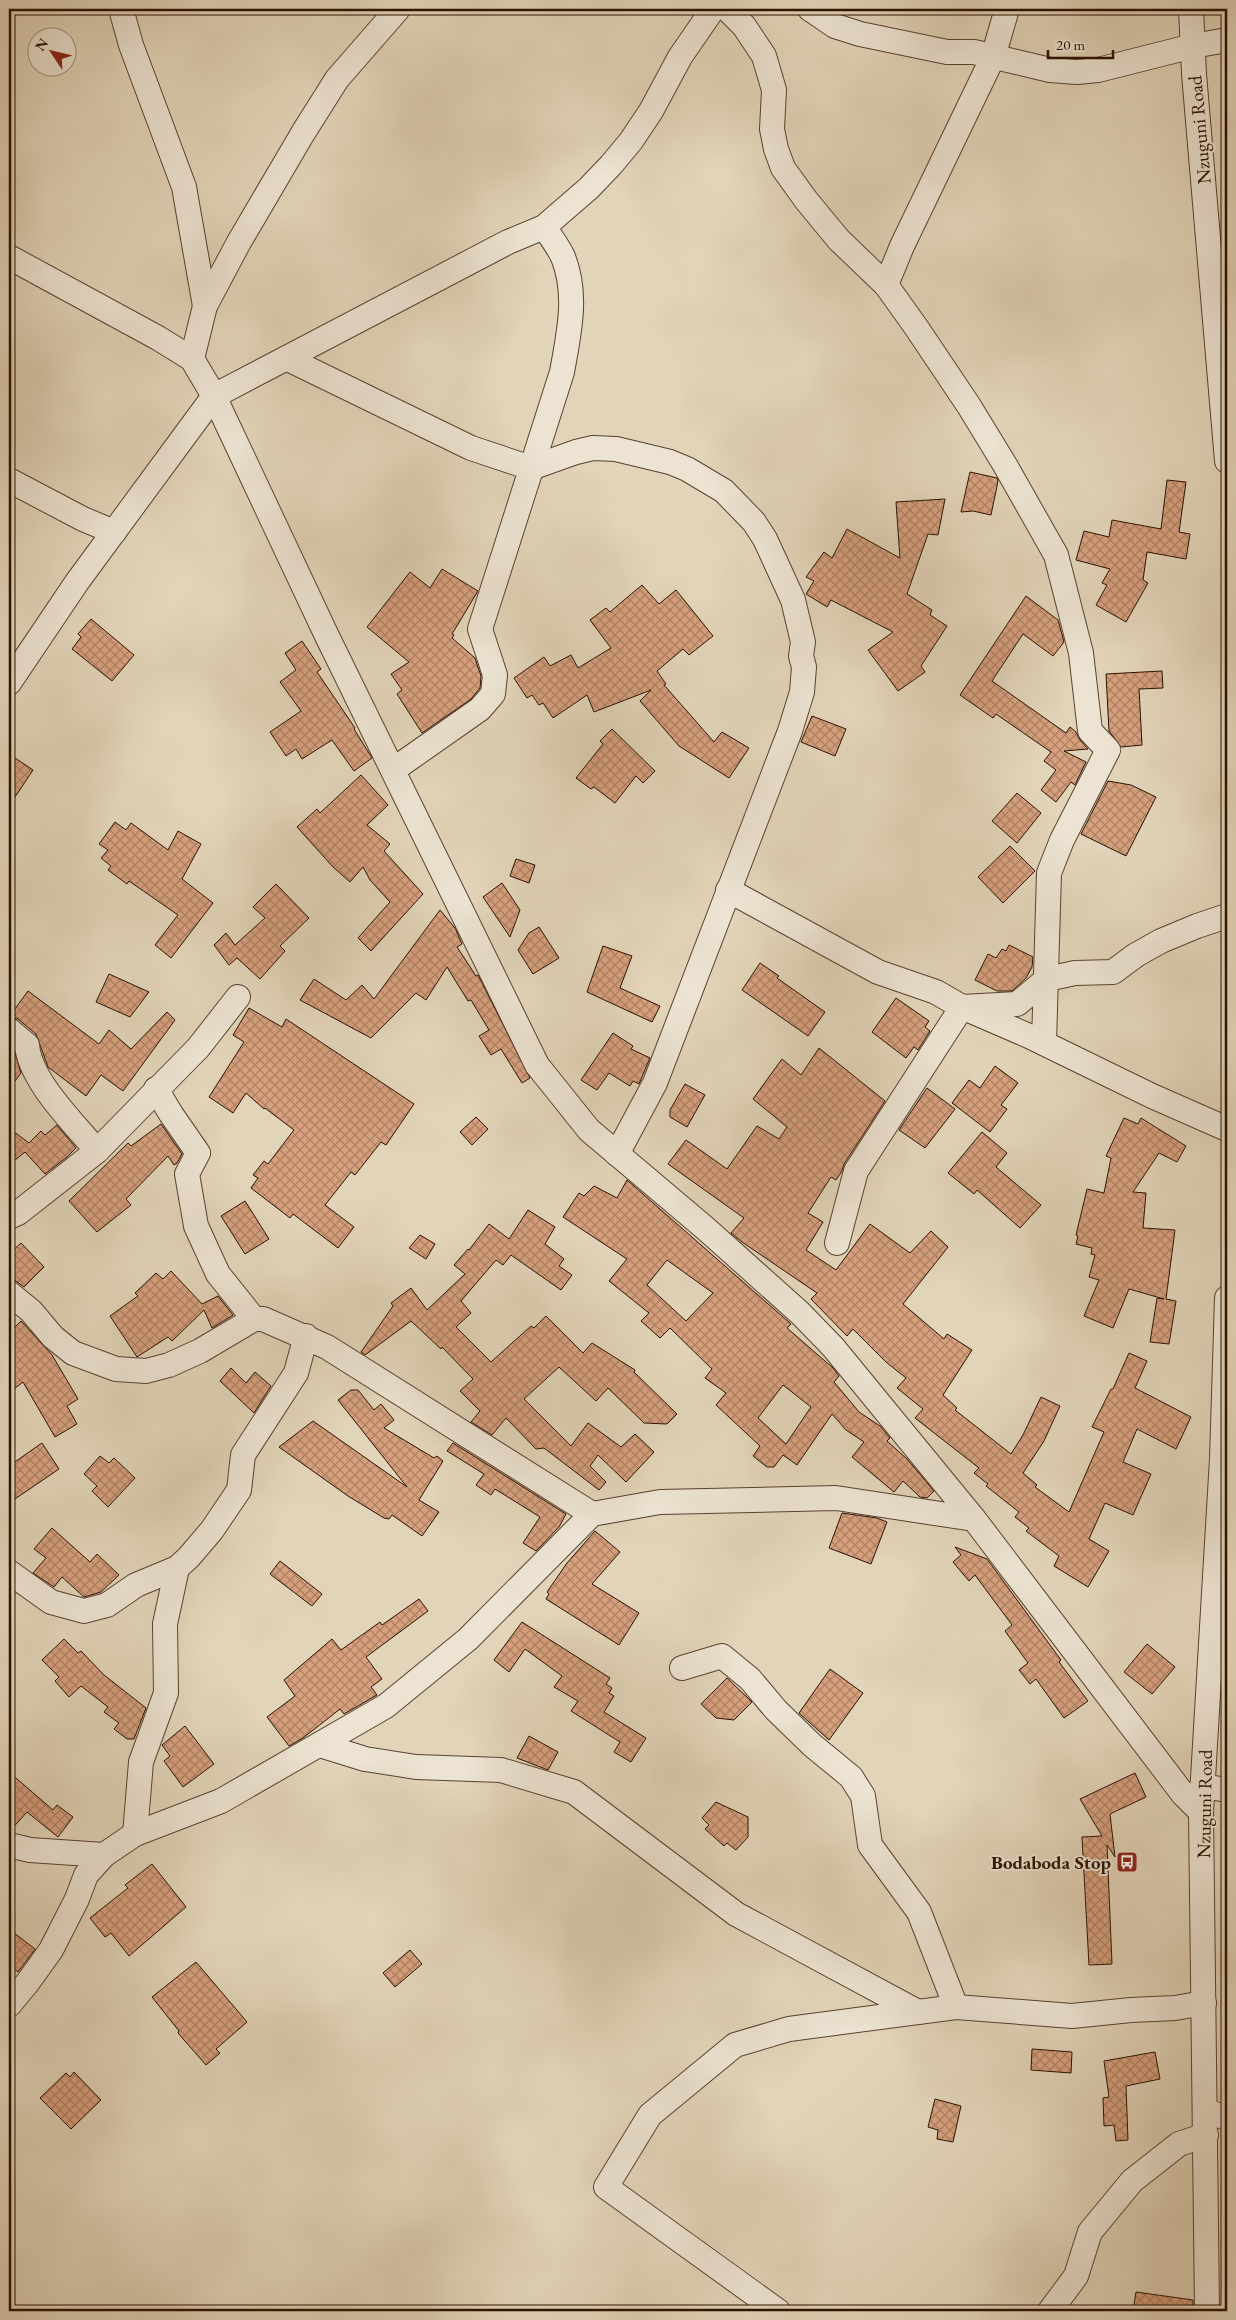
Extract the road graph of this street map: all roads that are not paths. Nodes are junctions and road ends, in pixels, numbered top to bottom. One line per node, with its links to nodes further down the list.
1 (121, 9): 15 (street)
2 (398, 9): 15 (street)
3 (713, 9): 11 (street)
4 (727, 9): 14 (street)
5 (810, 9): 10 (street)
6 (1007, 9): 10 (street)
7 (1191, 9): 9 (street, Nzuguni Road)
8 (1227, 40): 9 (street)
9 (1193, 46): 10 (street); 12 (street, Nzuguni Road)
10 (993, 57): 14 (street)
11 (544, 227): 17 (street); 20 (street)
12 (1219, 255): 19 (street, Nzuguni Road)
13 (9, 257): 16 (street)
14 (886, 285): 27 (street)
15 (205, 306): 16 (street)
16 (192, 359): 18 (street)
17 (288, 359): 18 (street); 20 (street)
18 (214, 396): 22 (street); 24 (street)
19 (1227, 461)
20 (531, 468): 24 (street); 25 (street)
21 (9, 480): 22 (street)
22 (114, 532): 23 (street)
23 (9, 683)
24 (393, 770): 35 (street)
25 (728, 890): 29 (street); 35 (street)
26 (1227, 916): 27 (street)
27 (1047, 980): 29 (street); 31 (street)
28 (238, 997): 32 (street)
29 (962, 1007): 31 (street); 37 (street)
30 (9, 1030): 34 (street)
31 (1044, 1043): 33 (street)
32 (156, 1089): 34 (street); 40 (street)
33 (1227, 1129)
34 (97, 1151): 36 (street)
35 (617, 1154): 43 (street)
36 (9, 1217)
37 (837, 1244)
38 (9, 1293): 40 (street)
39 (1227, 1298): 48 (street, Nzuguni Road)
40 (254, 1319): 41 (street)
41 (306, 1336): 42 (street); 44 (street)
42 (592, 1514): 43 (street); 47 (street)
43 (974, 1519): 50 (street)
44 (177, 1568): 45 (street); 51 (street)
45 (9, 1572)
46 (682, 1668): 56 (street)
47 (320, 1745): 51 (street); 57 (street)
48 (1202, 1786): 49 (street); 50 (street, Nzuguni Road)
49 (1227, 1790)
50 (1201, 1812): 54 (street, Nzuguni Road)
51 (135, 1834): 53 (street)
52 (9, 1845): 53 (street)
53 (104, 1855): 55 (street)
54 (1204, 2003): 56 (street); 58 (street, Nzuguni Road)
55 (9, 2005)
56 (956, 2007): 57 (street)
57 (918, 2012): 60 (street)
58 (1216, 2115): 59 (street, Nzuguni Road)
59 (1206, 2134): 61 (street); 62 (street, Nzuguni Road)
60 (778, 2311)
61 (1050, 2311)
62 (1207, 2311)

